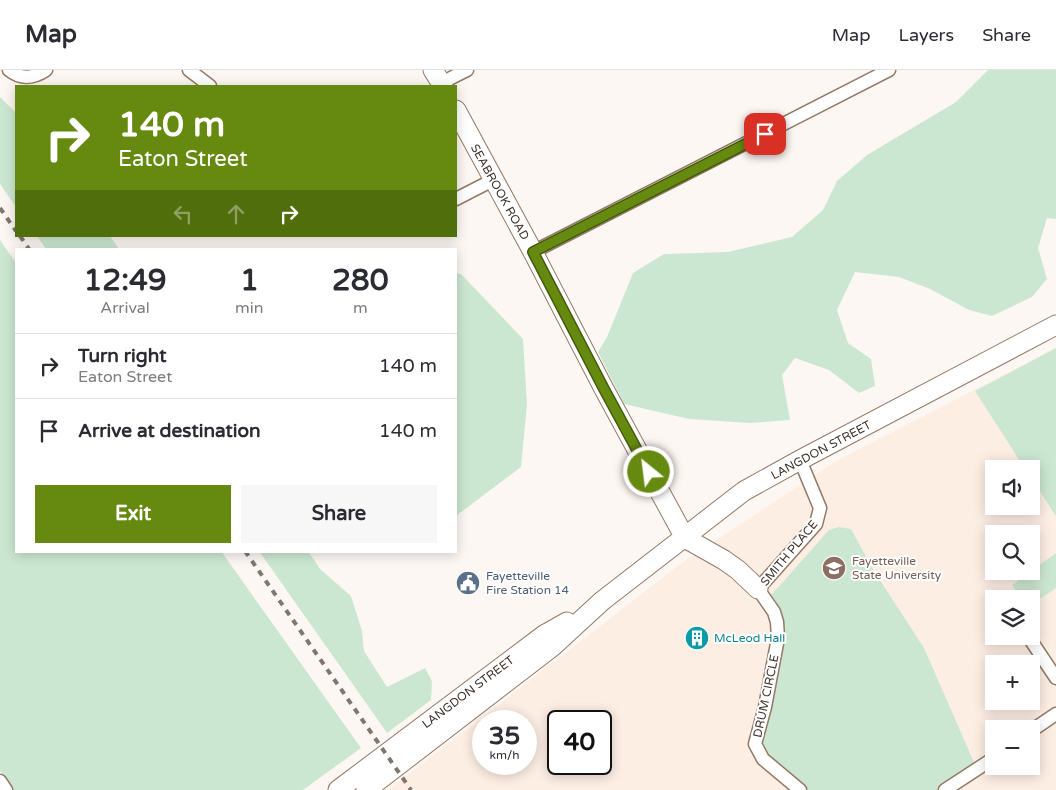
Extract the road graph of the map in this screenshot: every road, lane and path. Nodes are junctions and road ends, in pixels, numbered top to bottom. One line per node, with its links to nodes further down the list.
1 (9, 70): 2 (street)
2 (46, 70)
3 (190, 70): 7 (street)
4 (467, 70): 6 (street)
5 (889, 70): 11 (street)
6 (439, 80)
7 (209, 85)
8 (457, 112): 9 (street, SEABROOK ROAD)
9 (493, 180): 10 (street); 11 (street, SEABROOK ROAD)
10 (457, 198)
11 (533, 252): 14 (street, SEABROOK ROAD)
12 (1056, 325): 13 (street, LANGDON STREET)
13 (800, 460): 14 (street, LANGDON STREET); 15 (street, SMITH PLACE)
14 (685, 538): 15 (street); 22 (street, LANGDON STREET)
15 (758, 589): 25 (street, DRUM CIRCLE)
16 (1034, 645): 17 (street)
17 (1056, 678)
18 (1056, 714): 19 (street)
19 (1040, 725)
20 (985, 764): 26 (street)
21 (0, 781): 23 (street)
22 (366, 786): 24 (street, LANGDON STREET)
23 (6, 790)
24 (338, 790)
25 (800, 790)
26 (945, 790)

